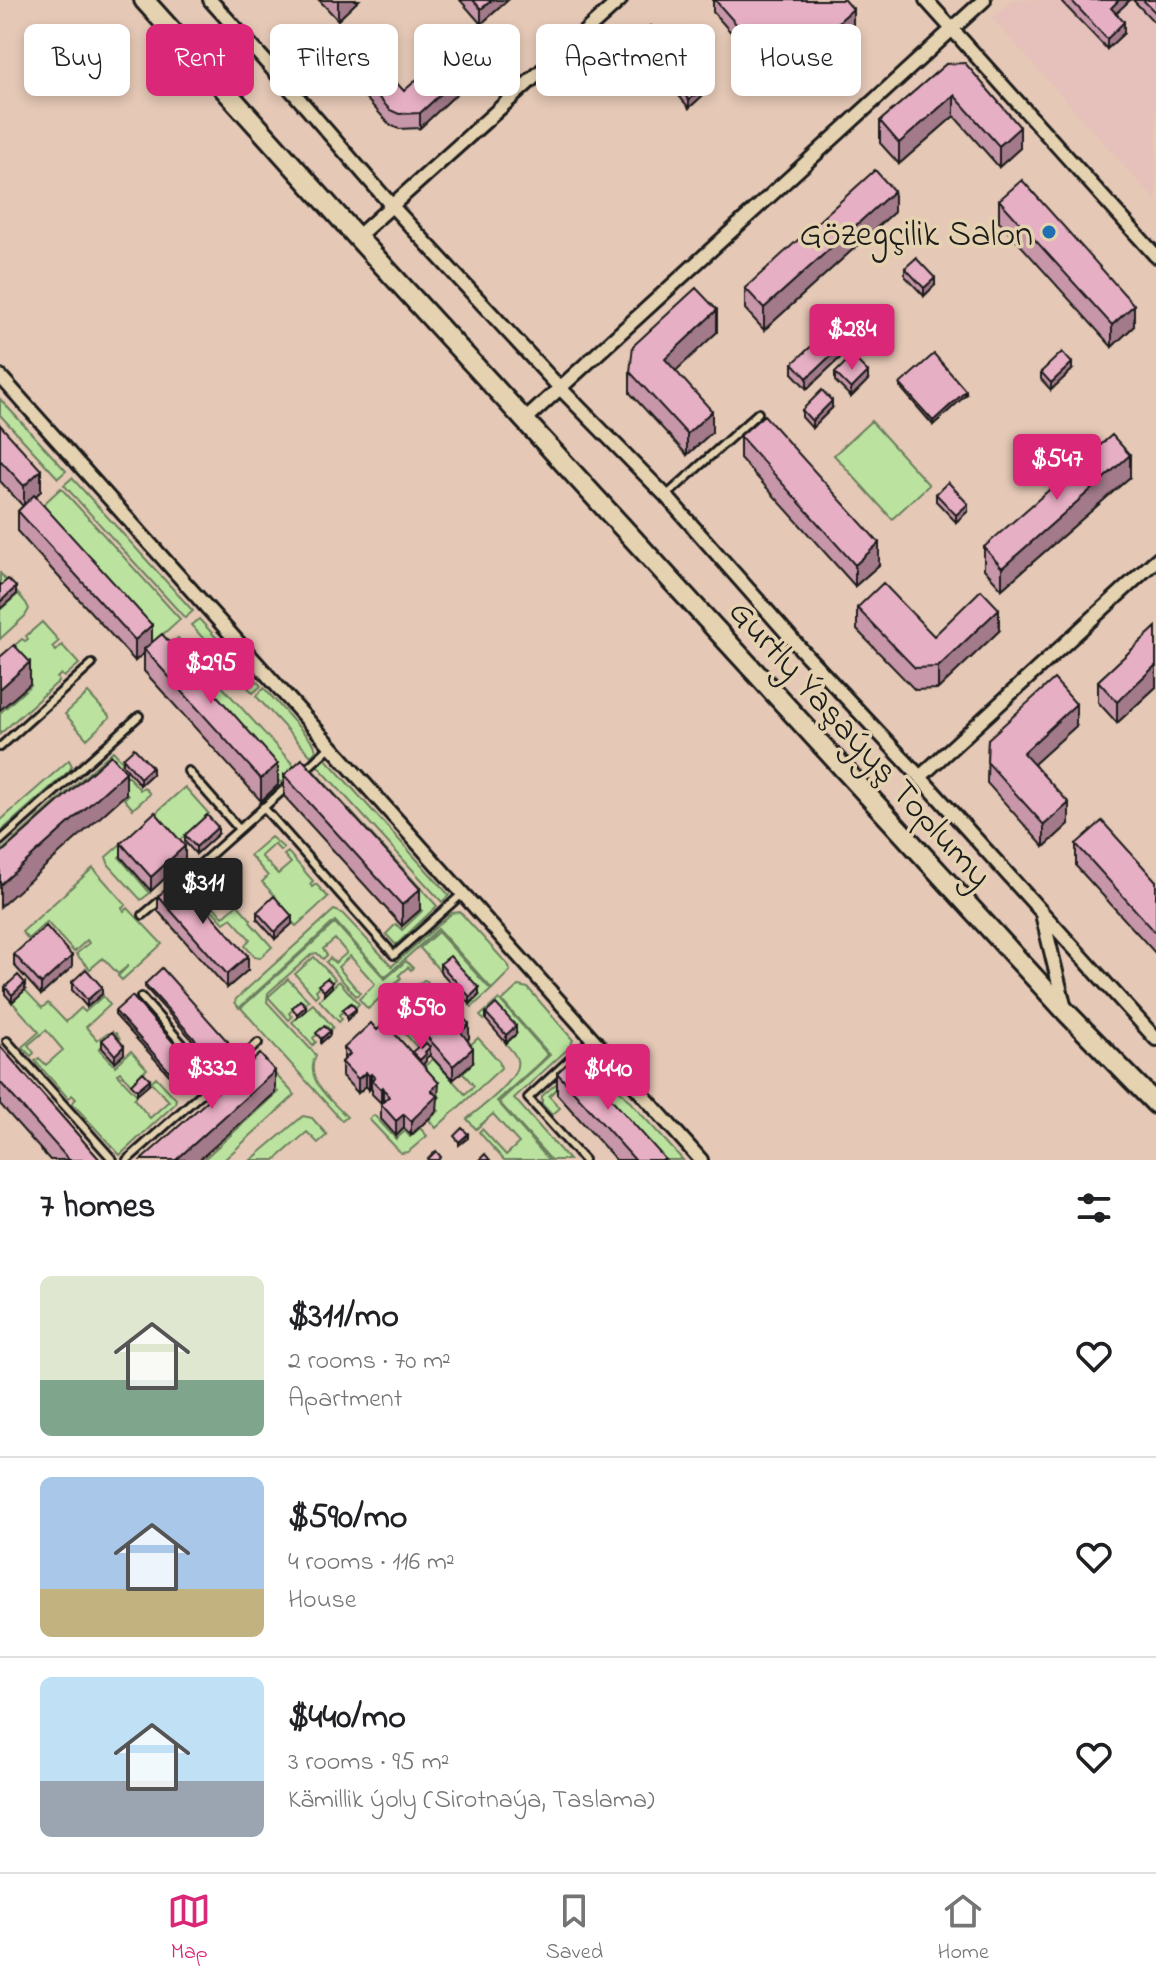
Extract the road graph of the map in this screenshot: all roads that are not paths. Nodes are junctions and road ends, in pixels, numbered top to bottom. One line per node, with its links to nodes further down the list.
1 (144, 0): 8 (street, Gurtly Ýaşaýyş Toplumy)
2 (210, 0): 7 (street)
3 (620, 0): 7 (street)
4 (926, 0): 6 (street)
5 (984, 0): 6 (street)
6 (952, 29): 9 (street); 11 (street)
7 (392, 206): 8 (street); 11 (street)
8 (357, 237): 13 (street, Gurtly Ýaşaýyş Toplumy)
9 (1156, 256)
10 (0, 376): 18 (street)
11 (560, 388): 13 (street); 14 (street)
12 (758, 413): 14 (lane)
13 (525, 420): 29 (street, Gurtly Ýaşaýyş Toplumy)
14 (666, 496): 21 (street)
15 (1156, 560): 21 (street)
16 (92, 664): 19 (lane)
17 (139, 716): 24 (lane)
18 (331, 746): 22 (lane); 25 (street)
19 (0, 747)
20 (188, 771): 23 (lane)
21 (920, 777): 26 (street)
22 (263, 807): 23 (lane); 25 (lane)
23 (239, 829): 27 (lane)
24 (0, 841)
25 (462, 894): 31 (street)
26 (1042, 913): 29 (street); 30 (street)
27 (143, 915)
28 (141, 997): 34 (lane)
29 (1066, 1012): 35 (street, Gurtly Ýaşaýyş Toplumy)
30 (1156, 1039)
31 (591, 1040): 38 (lane); 39 (street)
32 (7, 1041): 36 (lane)
33 (258, 1043): 34 (lane)
34 (215, 1081): 37 (lane)
35 (1156, 1104)
36 (113, 1160)
37 (127, 1160)
38 (584, 1160)
39 (701, 1160)

